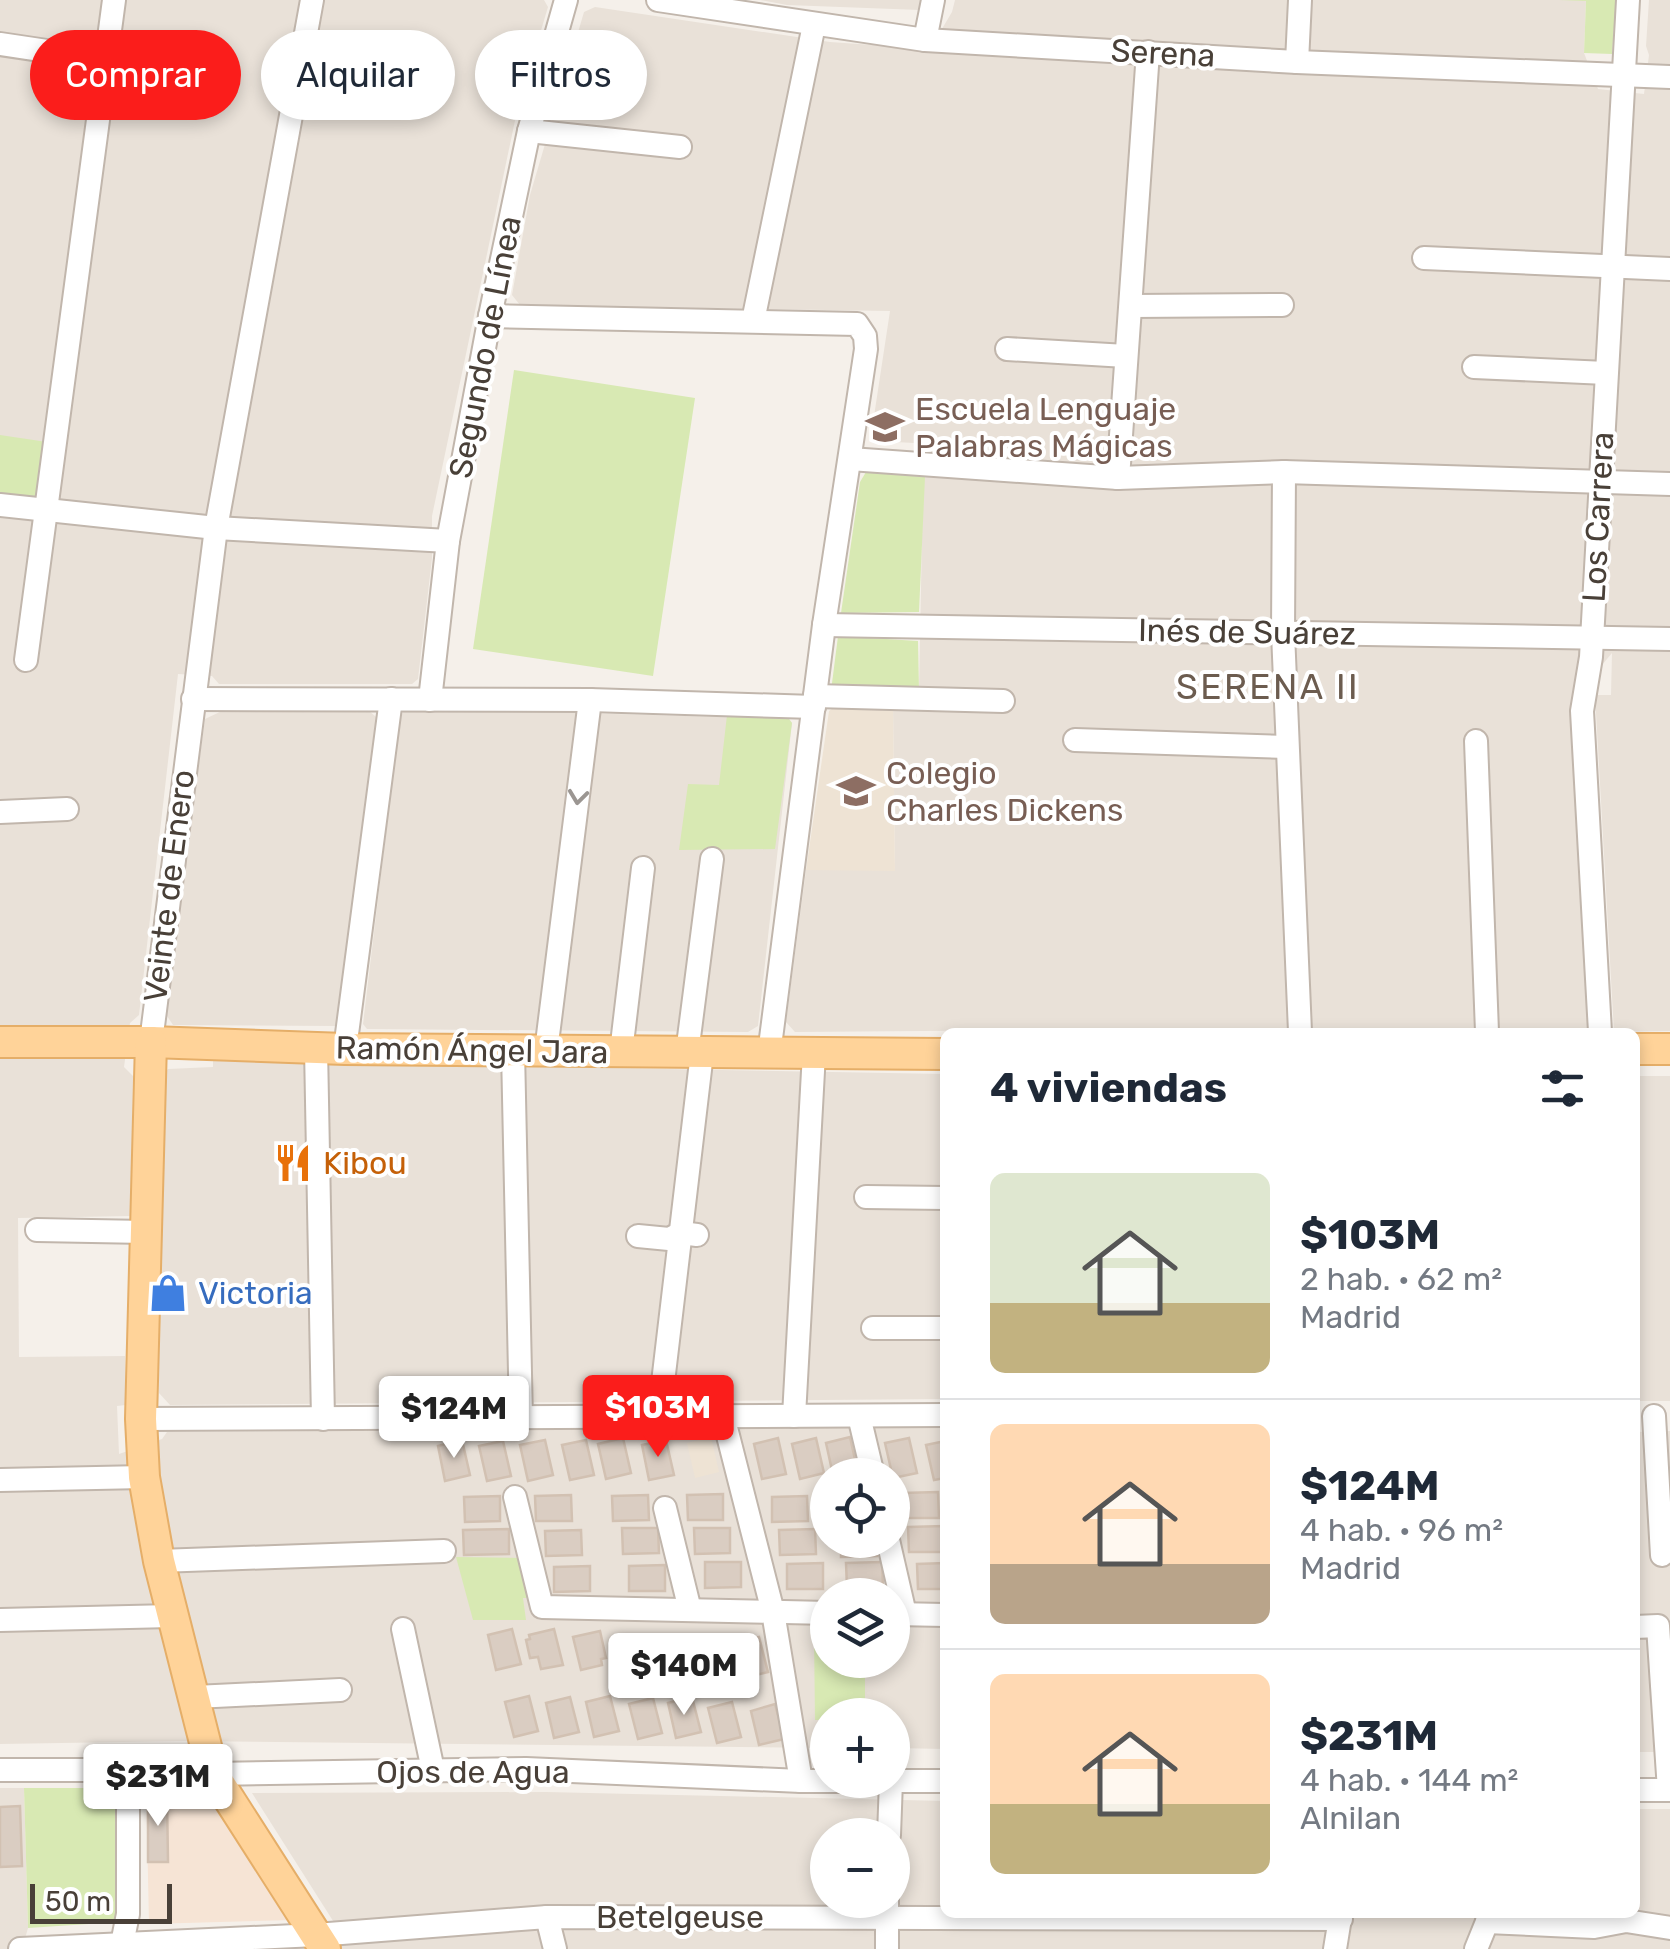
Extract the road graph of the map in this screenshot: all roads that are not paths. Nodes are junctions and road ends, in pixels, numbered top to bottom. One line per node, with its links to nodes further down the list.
1 (114, 0): 9 (street)
2 (312, 0): 38 (street, Veinte de Enero)
3 (566, 0): 18 (street, Segundo de Línea)
4 (658, 0): 8 (street, Serena)
5 (933, 0): 10 (street)
6 (1300, 0): 14 (street)
7 (1628, 0): 15 (street, Los Carrera)
8 (814, 25): 10 (street, Serena); 26 (street)
9 (110, 30)
10 (925, 40): 13 (street, Serena)
11 (0, 44): 12 (street)
12 (30, 49)
13 (1148, 52): 14 (street, Serena); 24 (street)
14 (1297, 62): 15 (street, Serena)
15 (1624, 75): 16 (street, Serena); 21 (street, Los Carrera)
16 (1670, 77)
17 (98, 120): 37 (street)
18 (528, 131): 19 (street); 25 (street, Segundo de Línea)
19 (680, 147)
20 (1424, 258): 21 (street)
21 (1612, 266): 22 (street); 30 (street, Los Carrera)
22 (1670, 269)
23 (1282, 304): 24 (street)
24 (1132, 306): 28 (street)
25 (490, 316): 26 (street); 39 (street, Segundo de Línea)
26 (753, 321): 31 (street)
27 (1007, 349): 28 (street)
28 (1126, 356): 33 (street)
29 (1474, 367): 30 (street)
30 (1606, 372): 34 (street, Los Carrera)
31 (850, 459): 33 (street); 40 (street)
32 (1284, 472): 33 (street); 34 (street); 41 (street)
33 (1118, 478)
34 (1599, 481): 35 (street); 42 (street, Los Carrera)
35 (1670, 484)
36 (0, 505): 37 (street)
37 (46, 508): 38 (street); 44 (street)
38 (216, 528): 39 (street); 45 (street, Veinte de Enero)
39 (448, 540): 47 (street, Segundo de Línea)
40 (824, 625): 41 (street, Inés de Suárez); 49 (street)
41 (1283, 633): 42 (street, Inés de Suárez); 53 (street)
42 (1592, 637): 43 (street, Inés de Suárez); 60 (street, Los Carrera)
43 (1670, 639)
44 (26, 660)
45 (193, 699): 46 (street); 62 (street, Veinte de Enero)
46 (391, 699): 47 (street); 63 (street)
47 (430, 700): 48 (street)
48 (590, 700): 49 (street); 67 (street, one-way to 67)
49 (814, 702): 50 (street); 71 (street)
50 (1002, 702)
51 (1075, 740): 53 (street)
52 (1476, 741): 59 (street)
53 (1287, 747): 58 (street)
54 (66, 809): 55 (street)
55 (0, 812)
56 (712, 859): 69 (street)
57 (643, 868): 68 (street)
58 (1300, 1028)
59 (1487, 1028)
60 (1600, 1028)
61 (0, 1042): 62 (main road, Ramón Ángel Jara)
62 (151, 1042): 63 (main road, Ramón Ángel Jara); 76 (main road, Veinte de Enero)
63 (331, 1049): 66 (main road, Ramón Ángel Jara); 87 (street)
64 (1640, 1049): 65 (main road)
65 (1670, 1049)
66 (513, 1051): 67 (main road, Ramón Ángel Jara); 89 (street)
67 (546, 1052): 68 (main road, Ramón Ángel Jara)
68 (621, 1052): 69 (main road, Ramón Ángel Jara)
69 (694, 1053): 71 (main road, Ramón Ángel Jara); 77 (street)
70 (814, 1053): 71 (main road, Ramón Ángel Jara); 72 (main road, Ramón Ángel Jara); 85 (street)
71 (769, 1054)
72 (940, 1054)
73 (866, 1197): 74 (street)
74 (940, 1198)
75 (37, 1230): 76 (street)
76 (146, 1232): 88 (main road, Veinte de Enero)
77 (689, 1234): 78 (street); 83 (street)
78 (638, 1236)
79 (873, 1328): 80 (street)
80 (940, 1328)
81 (940, 1415): 86 (street)
82 (1653, 1415): 96 (street)
83 (659, 1416): 84 (street); 89 (street)
84 (723, 1416): 85 (street); 99 (street)
85 (794, 1416): 86 (street)
86 (859, 1416): 90 (street)
87 (323, 1418): 88 (street); 89 (street)
88 (141, 1419): 91 (main road, Veinte de Enero)
89 (521, 1419)
90 (868, 1458)
91 (144, 1478): 92 (street); 97 (main road, Veinte de Enero)
92 (0, 1480)
93 (514, 1497): 98 (street)
94 (665, 1508): 98 (street)
95 (444, 1551): 97 (street)
96 (1662, 1555)
97 (158, 1560): 103 (main road, Veinte de Enero)
98 (690, 1610): 99 (street)
99 (773, 1612): 100 (street); 115 (street)
100 (810, 1613)
101 (910, 1614): 102 (street)
102 (940, 1615)
103 (172, 1616): 104 (street); 109 (main road, Veinte de Enero)
104 (0, 1620)
105 (1640, 1627): 107 (street)
106 (403, 1628): 113 (street)
107 (1664, 1639): 110 (street)
108 (340, 1690): 109 (street)
109 (195, 1697): 114 (main road, Veinte de Enero)
110 (1666, 1698): 120 (street)
111 (0, 1770): 112 (street, Ojos de Agua)
112 (128, 1770): 114 (street, Ojos de Agua); 132 (street)
113 (433, 1770): 114 (street, Ojos de Agua); 115 (street, Ojos de Agua)
114 (213, 1774): 131 (main road)
115 (801, 1781): 116 (street, Ojos de Agua)
116 (810, 1781)
117 (910, 1781): 118 (street, Ojos de Agua)
118 (940, 1781)
119 (1640, 1790): 120 (street)
120 (1669, 1790)
121 (910, 1908): 122 (street, Betelgeuse)
122 (940, 1909)
123 (810, 1910): 124 (street, Betelgeuse)
124 (548, 1918): 131 (street, Betelgeuse); 134 (street)
125 (887, 1918): 135 (street)
126 (1341, 1918): 136 (street)
127 (1489, 1918): 137 (street)
128 (1494, 1918): 130 (street)
129 (1670, 1928): 130 (street)
130 (1591, 1938)
131 (320, 1942): 132 (street, Betelgeuse)
132 (121, 1946): 133 (street, Betelgeuse)
133 (20, 1949)
134 (556, 1949)
135 (887, 1949)
136 (1335, 1949)
137 (1476, 1949)

